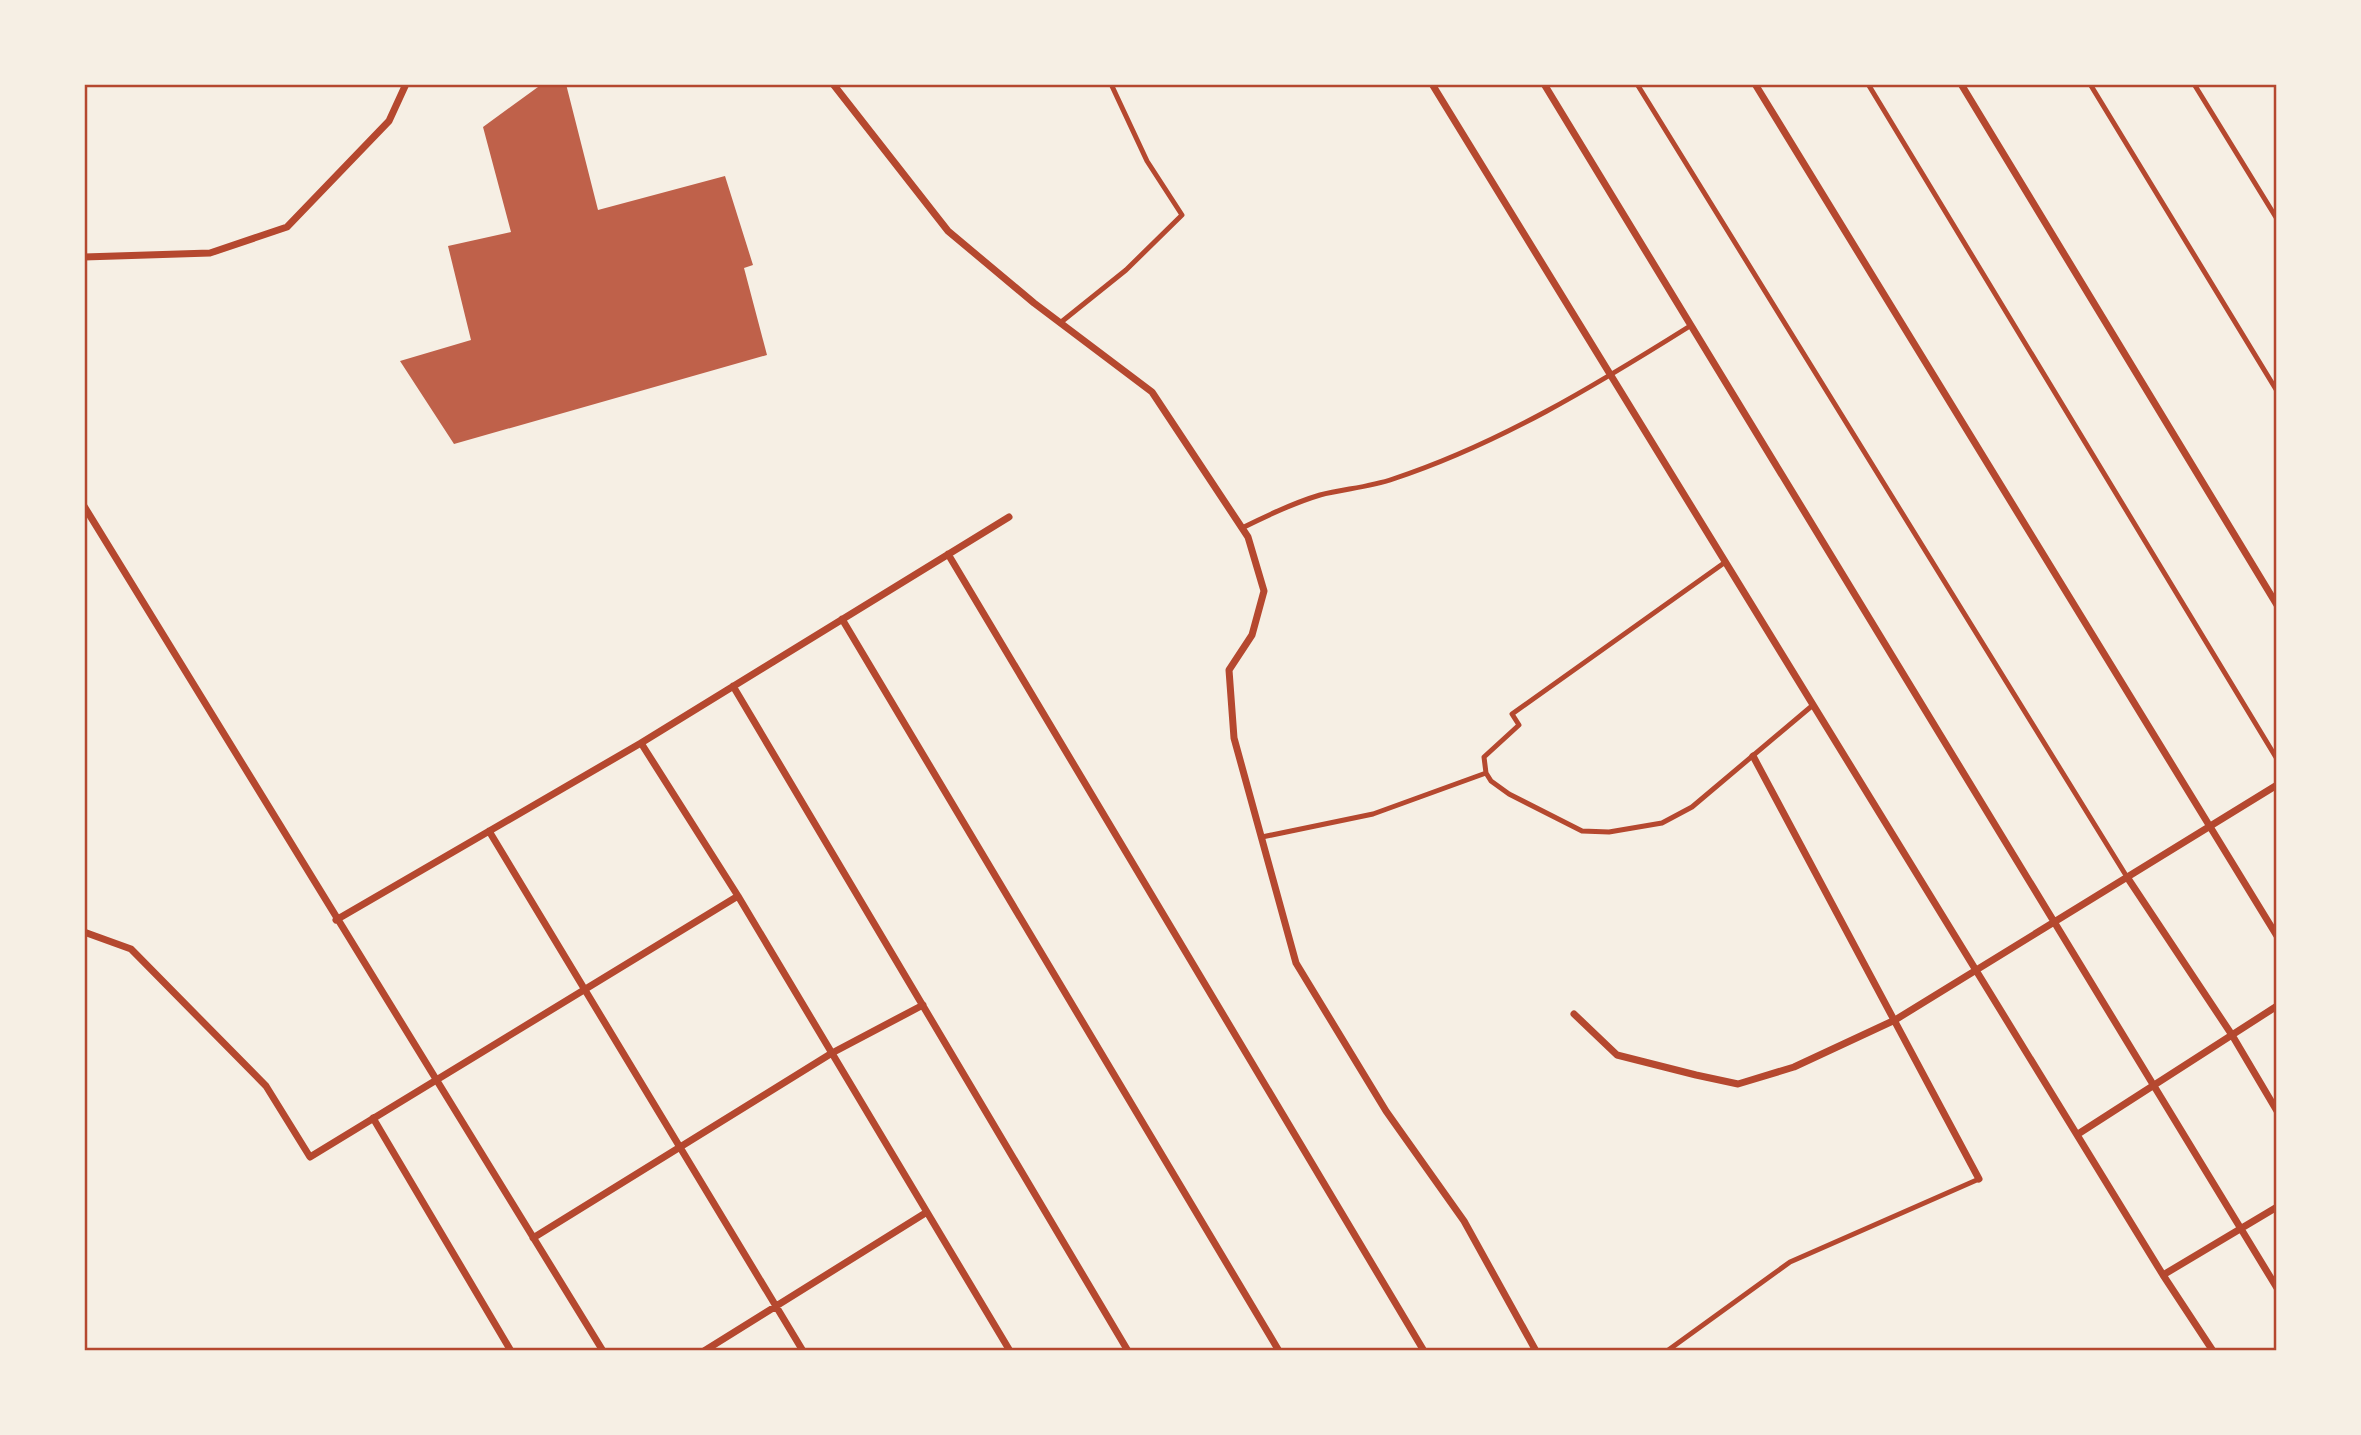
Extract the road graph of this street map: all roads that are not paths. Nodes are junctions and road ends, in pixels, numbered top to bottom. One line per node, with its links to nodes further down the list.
1 (406, 84): 13 (street)
2 (833, 84): 14 (street)
3 (1111, 84): 14 (lane)
4 (1432, 84): 16 (street)
5 (1544, 84): 15 (street)
6 (1637, 84): 35 (lane)
7 (1755, 84): 32 (street)
8 (1868, 84): 29 (lane)
9 (1961, 84): 23 (street)
10 (2090, 84): 17 (lane)
11 (2194, 84): 12 (lane)
12 (2277, 219)
13 (84, 257)
14 (1060, 323): 20 (street)
15 (1690, 326): 16 (lane); 38 (street)
16 (1610, 376): 20 (lane); 22 (street)
17 (2277, 391)
18 (84, 506): 37 (street)
19 (1009, 517): 21 (street)
20 (1242, 528): 34 (street)
21 (948, 554): 24 (street); 70 (street)
22 (1724, 563): 26 (street); 30 (lane)
23 (2277, 605)
24 (842, 619): 25 (street); 69 (street)
25 (733, 686): 27 (street); 43 (street)
26 (1813, 705): 28 (lane); 41 (street)
27 (641, 743): 33 (street); 36 (street)
28 (1753, 756): 30 (lane); 46 (street)
29 (2277, 759)
30 (1486, 773): 34 (lane)
31 (2277, 785): 32 (street)
32 (2210, 826): 35 (street); 40 (street)
33 (489, 831): 37 (street); 42 (street)
34 (1262, 837): 71 (street)
35 (2127, 877): 38 (street); 47 (street)
36 (738, 896): 42 (street); 48 (street)
37 (336, 920): 49 (street)
38 (2052, 923): 41 (street); 50 (street)
39 (84, 932): 52 (street)
40 (2277, 936)
41 (1976, 969): 46 (street); 53 (street)
42 (584, 989): 49 (street); 54 (street)
43 (923, 1005): 48 (street); 68 (street)
44 (2277, 1006): 47 (street)
45 (1574, 1014): 46 (street)
46 (1895, 1020): 55 (street)
47 (2232, 1035): 50 (street); 51 (street)
48 (832, 1053): 54 (street); 57 (street)
49 (435, 1080): 52 (street); 59 (street)
50 (2152, 1086): 53 (street); 58 (street)
51 (2277, 1111)
52 (373, 1118): 63 (street)
53 (2078, 1134): 60 (street)
54 (680, 1148): 59 (street); 62 (street)
55 (1979, 1180): 72 (lane)
56 (2277, 1207): 58 (street)
57 (927, 1212): 62 (street); 67 (street)
58 (2240, 1229): 60 (street); 61 (street)
59 (533, 1237): 64 (street)
60 (2163, 1275): 73 (street)
61 (2277, 1288)
62 (776, 1307): 65 (street); 66 (street)
63 (512, 1351)
64 (603, 1351)
65 (704, 1351)
66 (803, 1351)
67 (1010, 1351)
68 (1128, 1351)
69 (1279, 1351)
70 (1424, 1351)
71 (1536, 1351)
72 (1667, 1351)
73 (2214, 1351)

